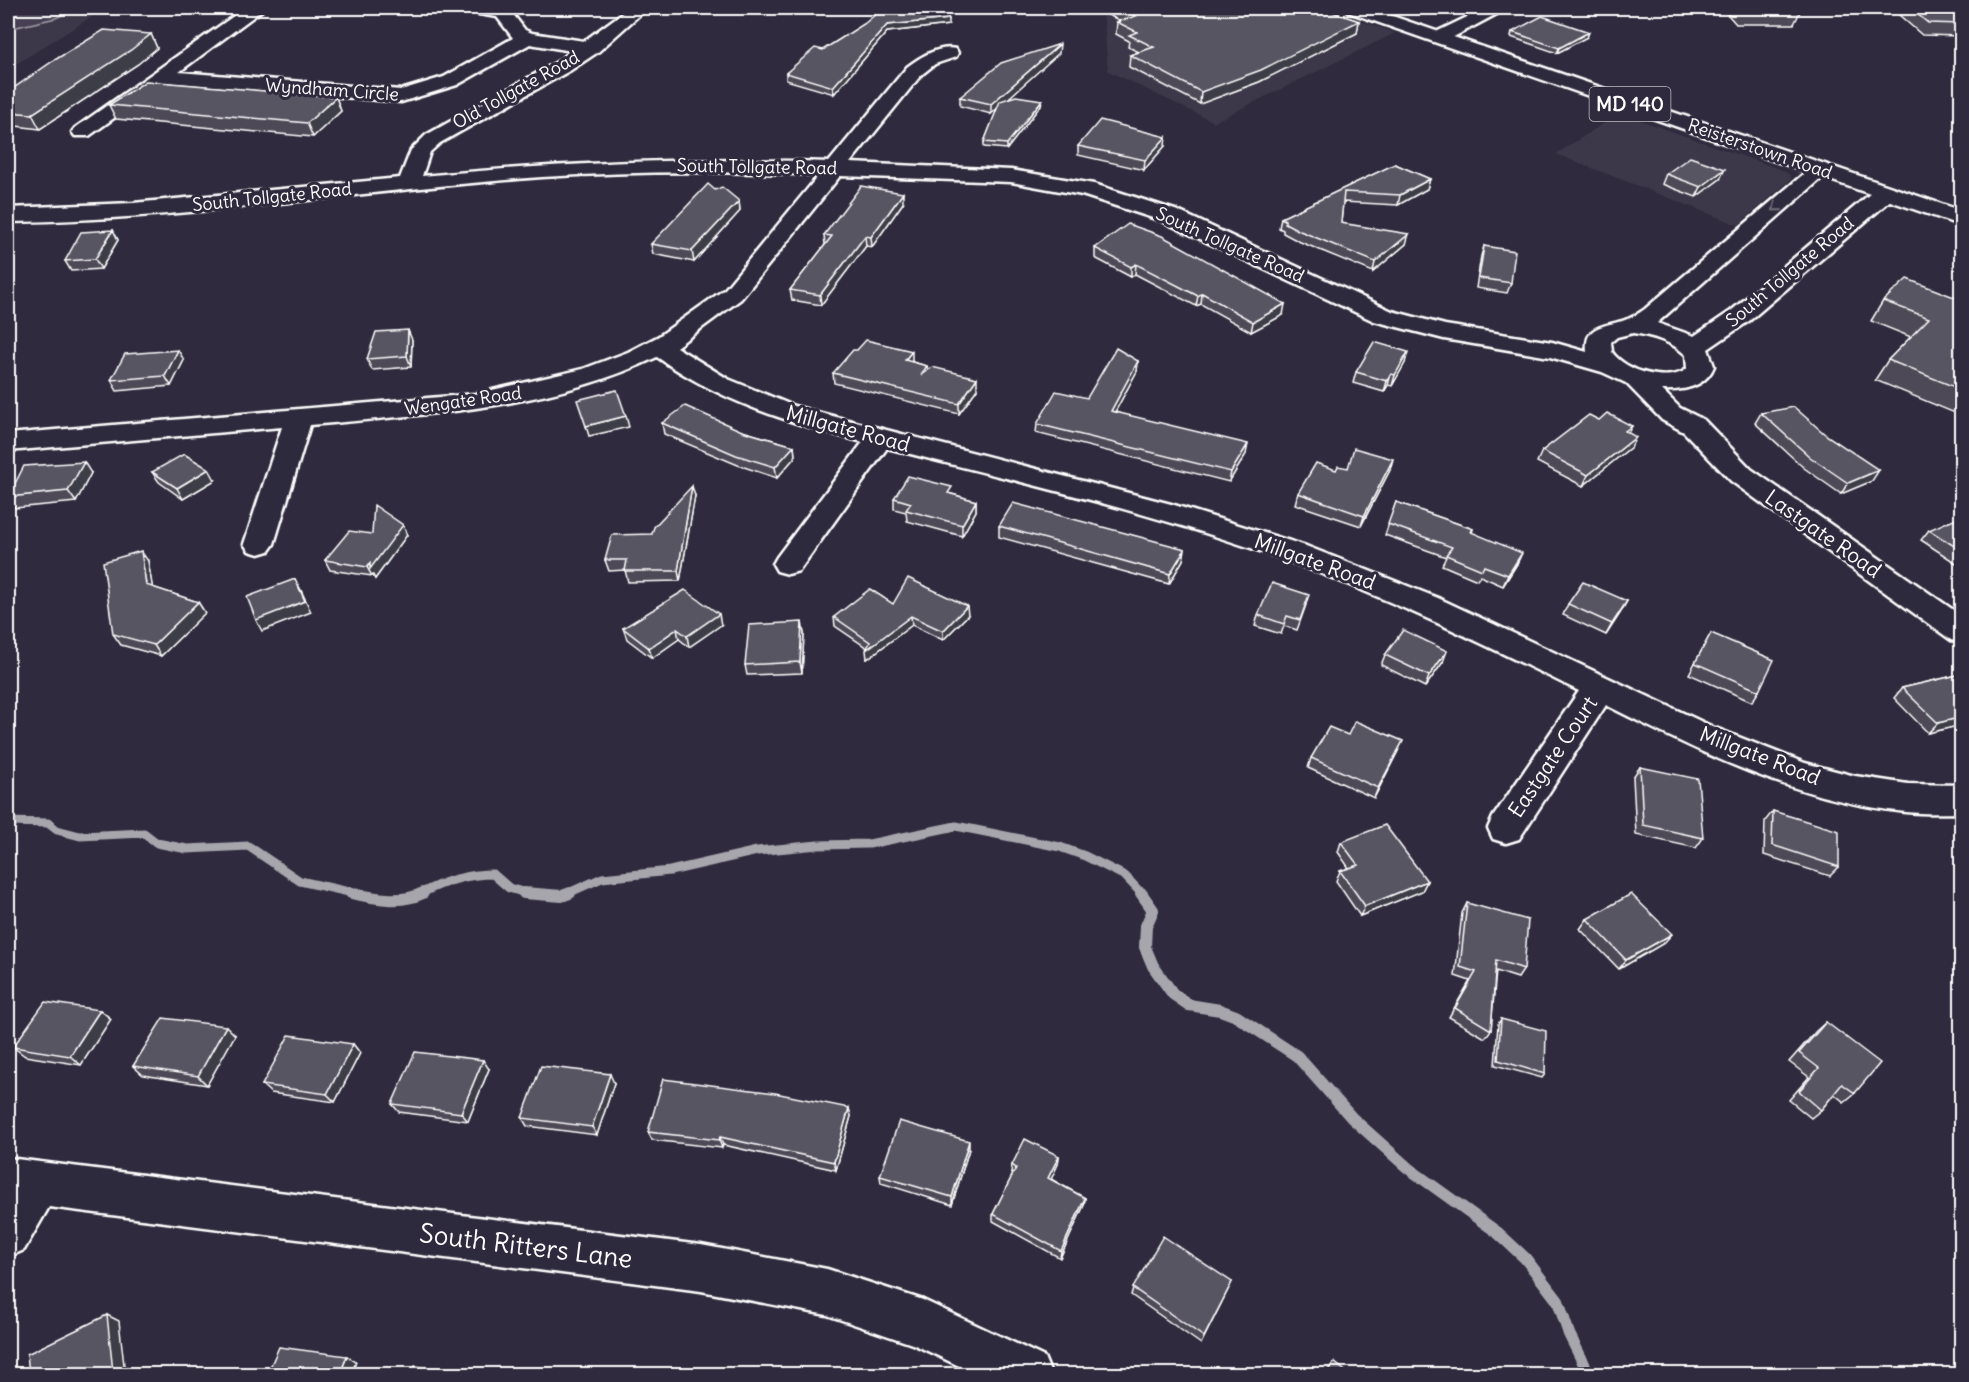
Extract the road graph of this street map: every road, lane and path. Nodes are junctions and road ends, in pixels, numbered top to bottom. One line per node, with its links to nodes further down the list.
1 (256, 8): 10 (street)
2 (472, 8): 7 (street)
3 (639, 8): 8 (street, Old Tollgate Road)
4 (1354, 8): 6 (street, Reisterstown Road / MD 140)
5 (1499, 8): 6 (street)
6 (1440, 37): 13 (street, Reisterstown Road / MD 140)
7 (527, 38): 8 (street); 10 (street, Wyndham Circle)
8 (591, 48): 14 (street, Old Tollgate Road)
9 (949, 53): 12 (street, Wengate Road)
10 (160, 76): 11 (street)
11 (82, 132)
12 (835, 168): 14 (street, South Tollgate Road); 19 (street, South Tollgate Road); 20 (street, Wengate Road)
13 (1820, 170): 15 (street, Reisterstown Road / MD 140); 18 (street, South Tollgate Road, one-way to 18)
14 (408, 184): 16 (street, South Tollgate Road)
15 (1885, 193): 17 (street, Reisterstown Road / MD 140); 21 (street, South Tollgate Road)
16 (8, 215)
17 (1962, 219)
18 (1621, 328): 19 (street, South Tollgate Road); 21 (street); 22 (street)
19 (1478, 338): 22 (street, South Tollgate Road)
20 (658, 346): 25 (street, Wengate Road); 27 (street, Millgate Road)
21 (1693, 348): 24 (street)
22 (1610, 366): 23 (street, South Tollgate Road)
23 (1634, 377): 24 (street); 26 (street, Lastgate Road)
24 (1690, 378): 26 (street)
25 (298, 419): 28 (street, Wengate Road); 29 (street)
26 (1694, 426): 31 (street, Lastgate Road)
27 (880, 438): 30 (street); 32 (street, Millgate Road)
28 (8, 443)
29 (259, 544)
30 (788, 564)
31 (1962, 632)
32 (1600, 687): 33 (street, Millgate Road); 34 (street, Eastgate Court)
33 (1962, 799)
34 (1506, 828)
35 (22, 1182): 36 (street); 37 (street, South Ritters Lane)
36 (8, 1234)
37 (1027, 1374)

